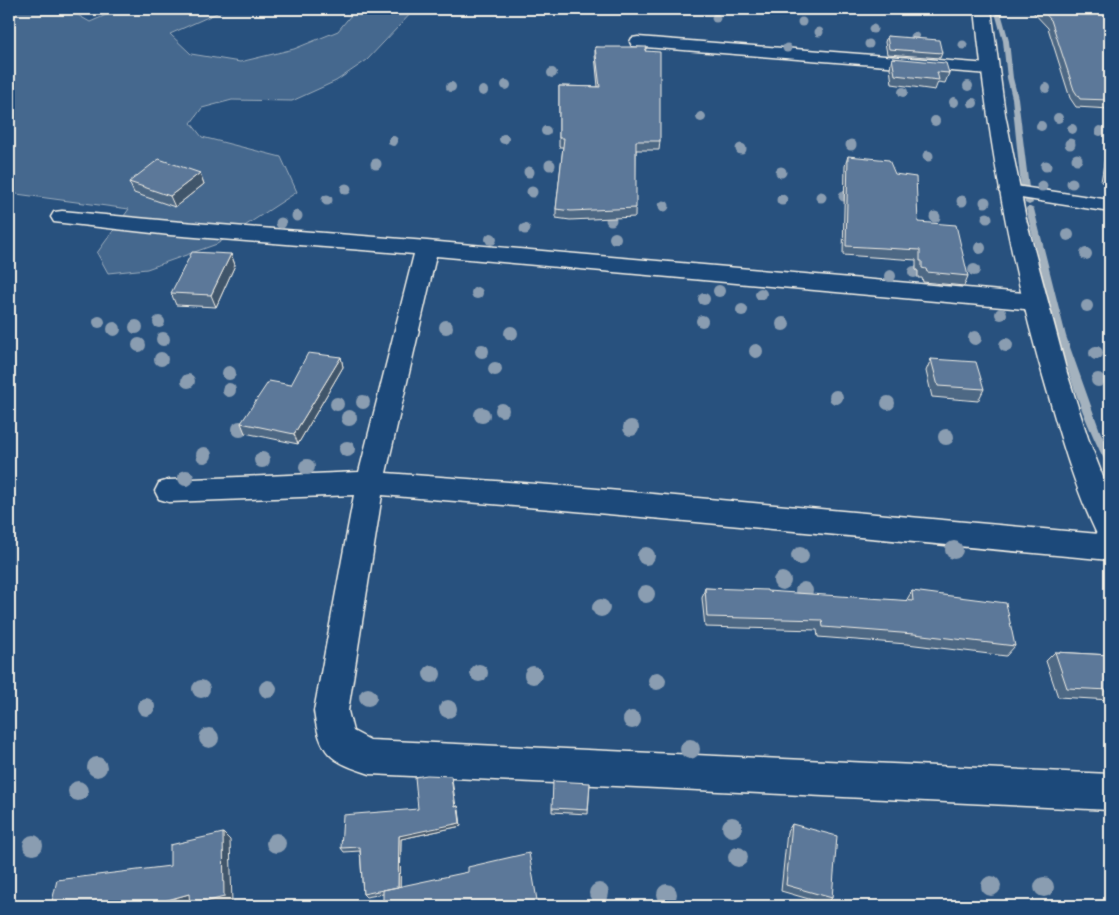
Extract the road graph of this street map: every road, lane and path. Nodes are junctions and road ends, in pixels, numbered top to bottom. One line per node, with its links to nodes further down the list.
1 (983, 9): 3 (street)
2 (638, 42): 3 (street)
3 (989, 69): 4 (street)
4 (1009, 191): 5 (street); 8 (street)
5 (1110, 206)
6 (62, 217): 7 (street)
7 (427, 248): 8 (street); 9 (street)
8 (1036, 302): 11 (street)
9 (370, 483): 10 (street); 12 (street); 13 (street)
10 (168, 491)
11 (1110, 531)
12 (1110, 548)
13 (1110, 792)

